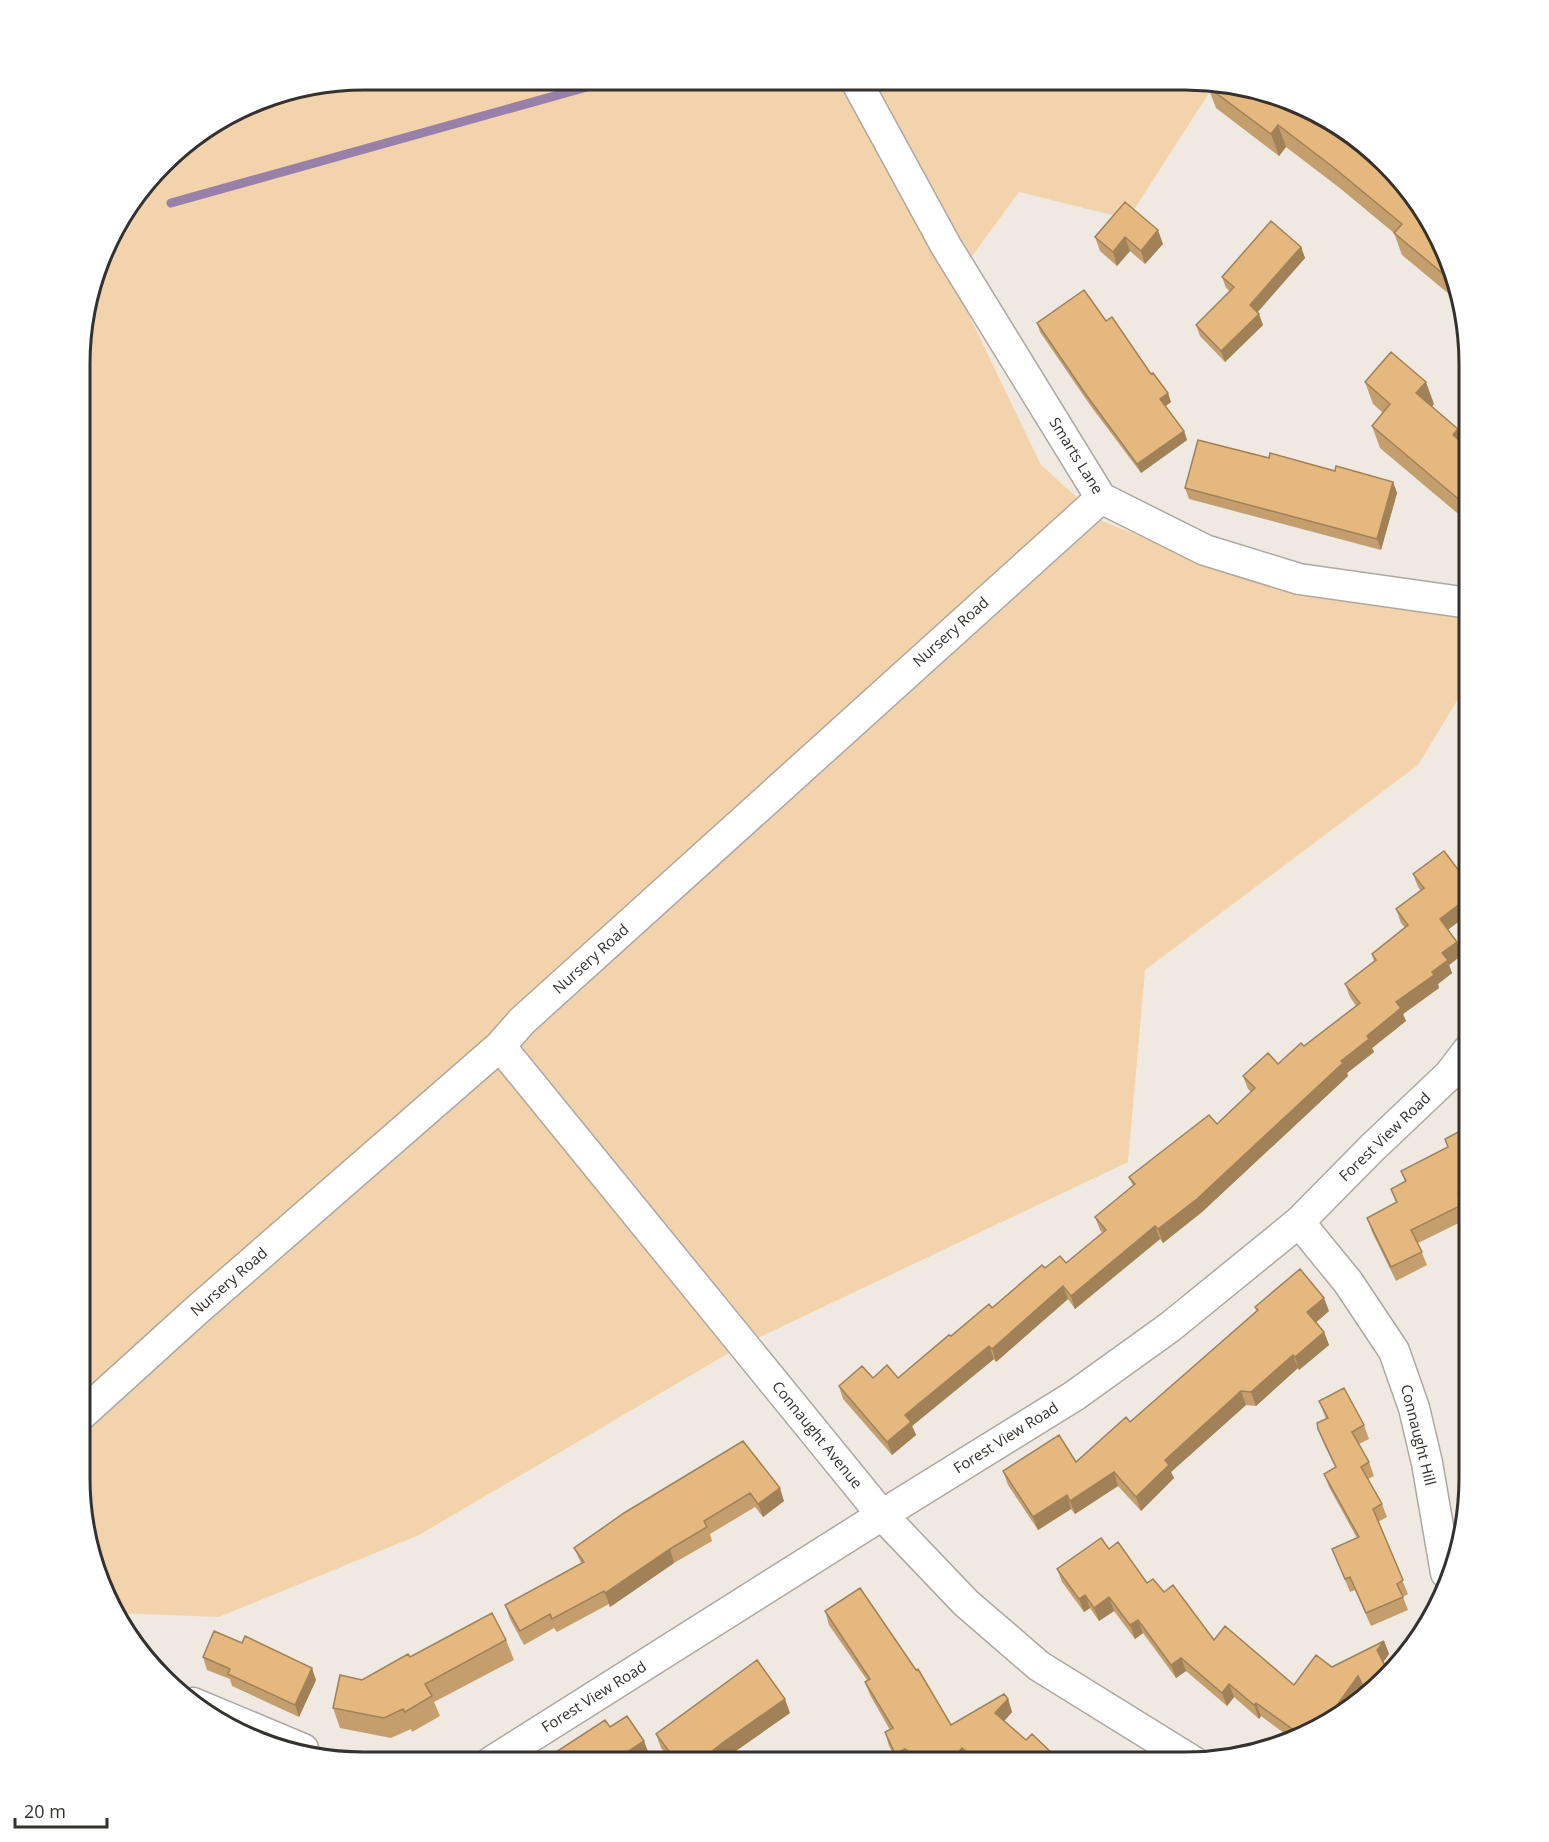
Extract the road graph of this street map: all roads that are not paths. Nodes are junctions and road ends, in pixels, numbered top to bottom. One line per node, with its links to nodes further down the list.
1 (860, 90): 2 (street, Smarts Lane)
2 (1101, 498): 3 (street, Smarts Lane); 4 (street, Nursery Road)
3 (1459, 602)
4 (500, 1046): 7 (street, Nursery Road); 8 (street, Connaught Avenue)
5 (1459, 1062): 6 (street, Forest View Road)
6 (1299, 1222): 8 (street, Forest View Road); 9 (street, Connaught Hill)
7 (90, 1407)
8 (882, 1515): 12 (street, Forest View Road); 13 (street, Connaught Avenue)
9 (1444, 1565)
10 (241, 1723): 11 (street)
11 (267, 1734)
12 (507, 1752)
13 (1178, 1752)

